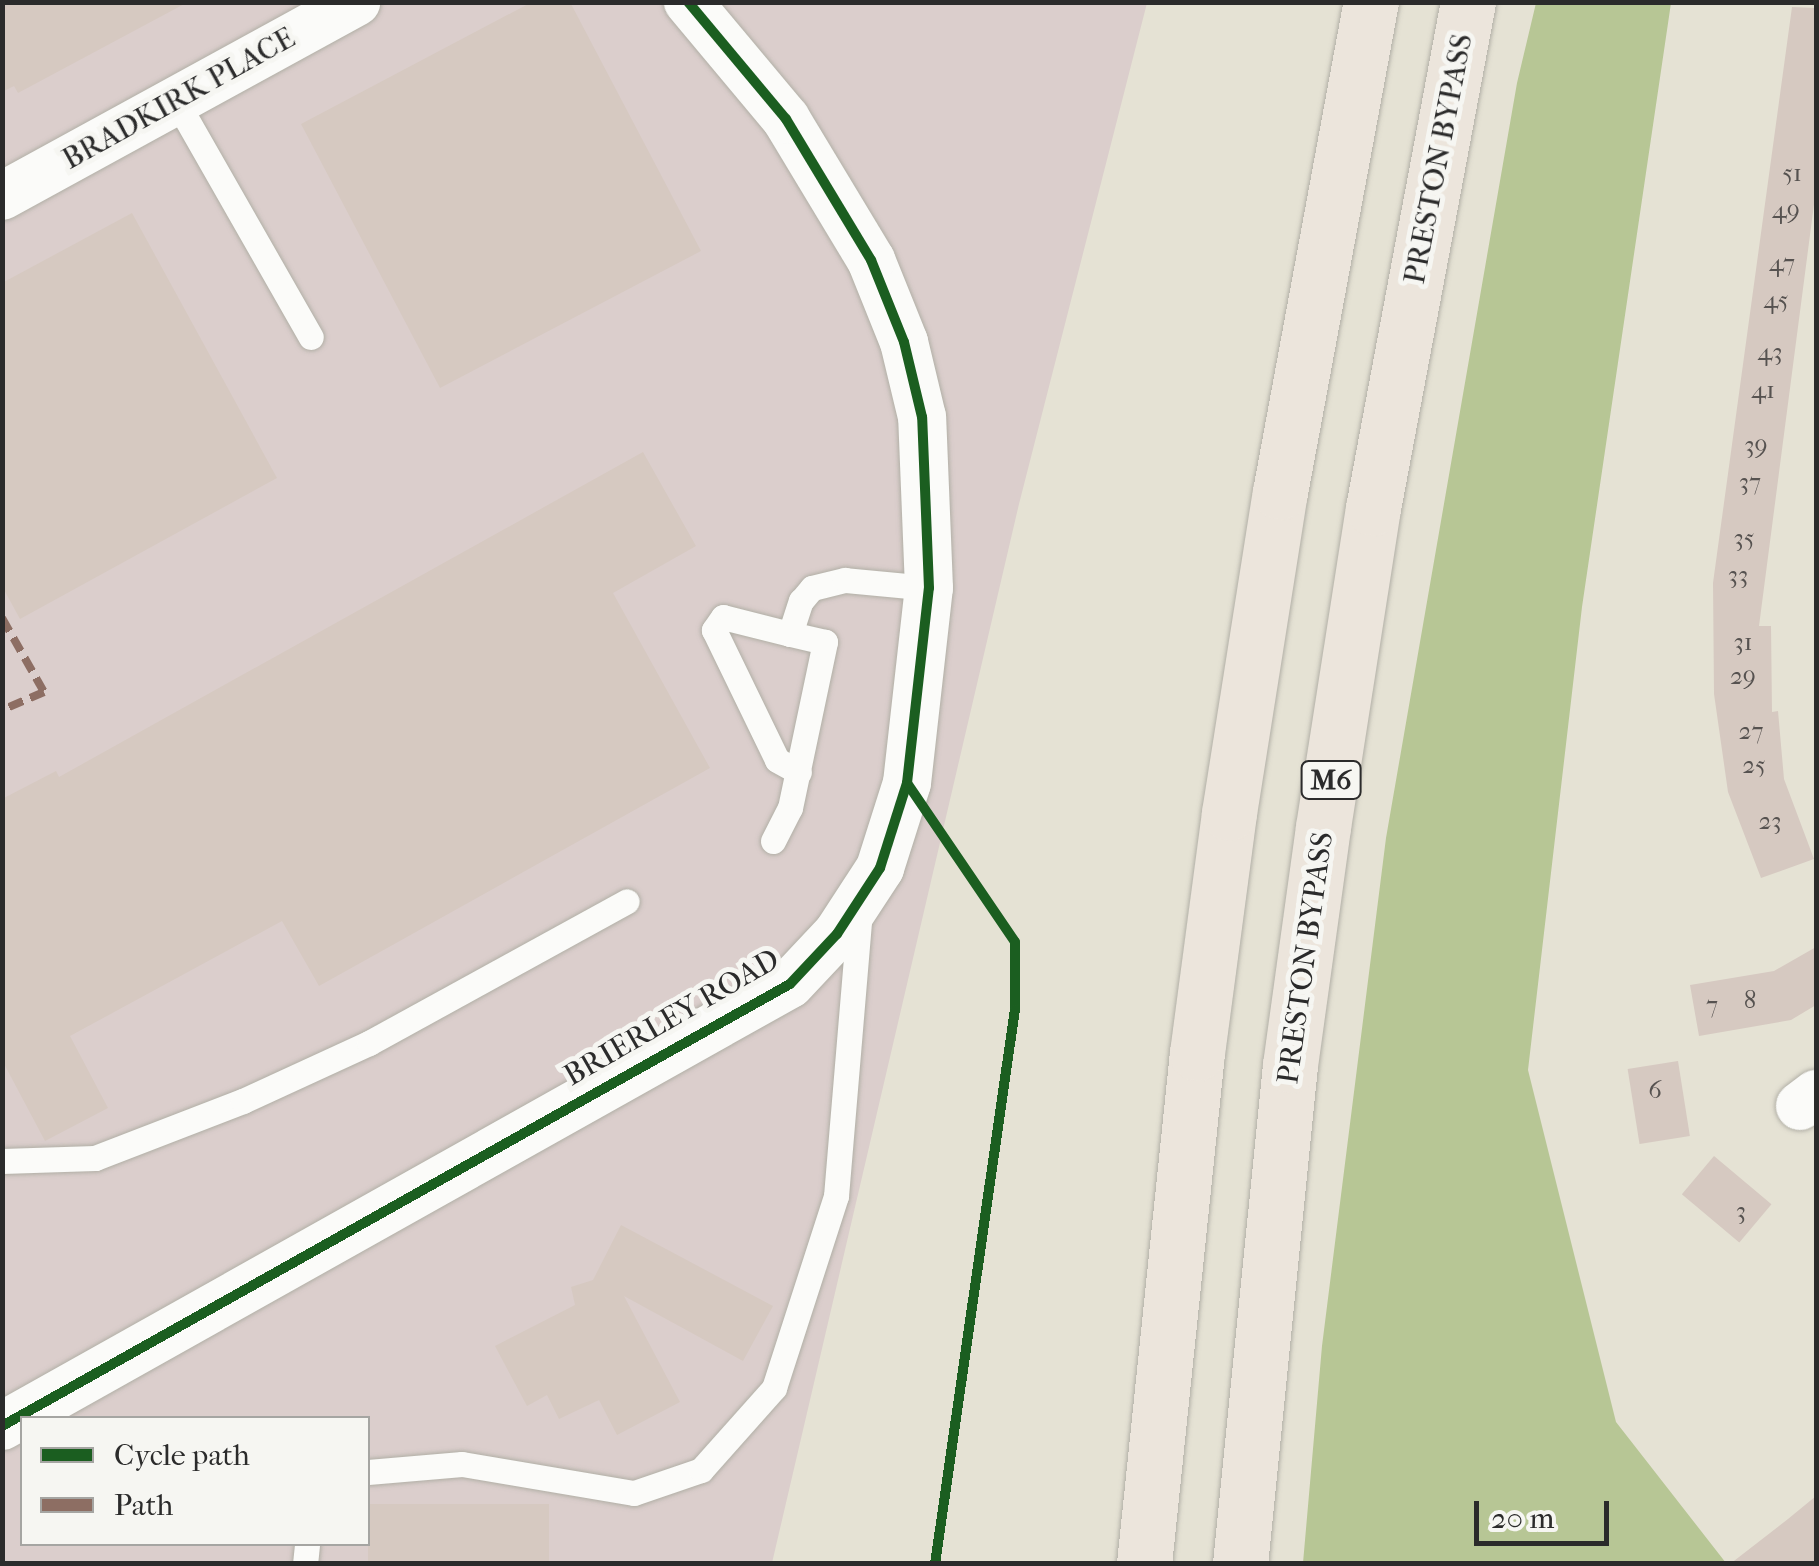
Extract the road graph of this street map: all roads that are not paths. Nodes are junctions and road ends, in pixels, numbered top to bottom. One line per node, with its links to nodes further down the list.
1 (356, 2): 5 (street, BRADKIRK PLACE)
2 (688, 2): 8 (street, BRIERLEY ROAD)
3 (1371, 2): 17 (highway)
4 (1468, 2): 18 (highway, PRESTON BYPASS / M6)
5 (175, 100): 6 (street, BRADKIRK PLACE); 7 (lane)
6 (2, 196)
7 (310, 337)
8 (929, 588): 9 (lane); 12 (street, BRIERLEY ROAD)
9 (790, 634): 10 (lane); 10 (lane)
10 (799, 772): 11 (lane)
11 (774, 841)
12 (861, 898): 15 (street, BRIERLEY ROAD); 16 (lane)
13 (627, 901): 14 (lane)
14 (2, 1162)
15 (2, 1426)
16 (370, 1472)
17 (1144, 1564)
18 (1240, 1564)

